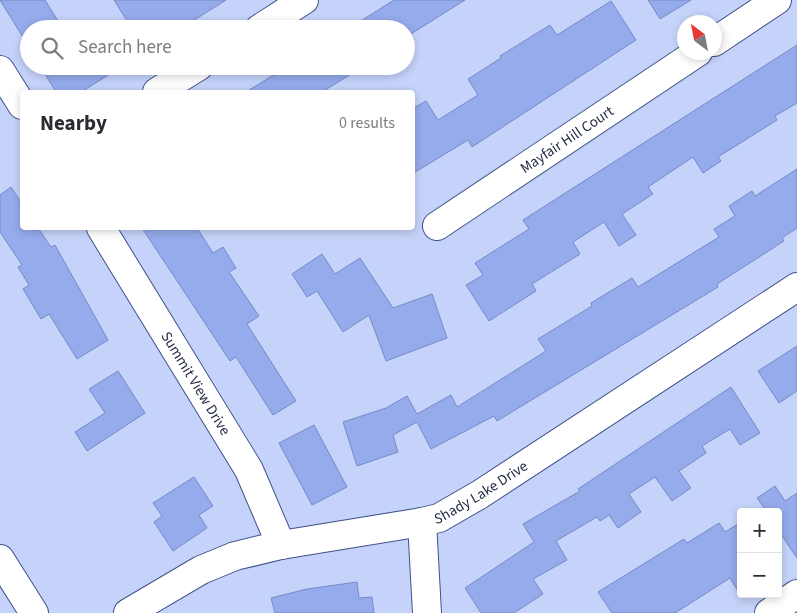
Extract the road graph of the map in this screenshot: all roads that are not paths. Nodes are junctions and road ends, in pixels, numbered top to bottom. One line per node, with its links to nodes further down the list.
1 (304, 0): 3 (street)
2 (777, 0): 4 (street)
3 (273, 20)
4 (722, 37)
5 (686, 60): 10 (street, Mayfair Hill Court)
6 (0, 70): 9 (street)
7 (184, 75): 8 (street)
8 (160, 90)
9 (20, 102)
10 (437, 226)
11 (102, 230): 14 (street, Summit View Drive)
12 (797, 287): 13 (street, Shady Lake Drive)
13 (422, 522): 14 (street, Shady Lake Drive); 19 (street)
14 (281, 544): 18 (street, Shady Lake Drive)
15 (0, 559): 17 (street)
16 (797, 594): 20 (street)
17 (34, 613)
18 (128, 613)
19 (427, 613)
20 (769, 613)

